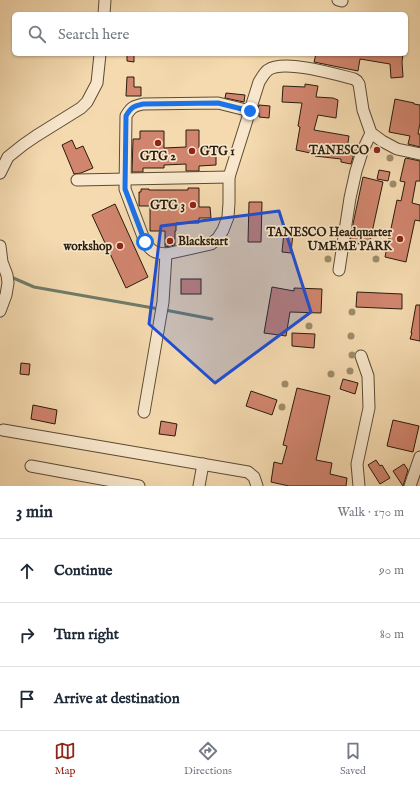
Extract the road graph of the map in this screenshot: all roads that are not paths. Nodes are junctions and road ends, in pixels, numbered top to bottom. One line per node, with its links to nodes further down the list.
1 (105, 0): 2 (street)
2 (104, 12)
3 (100, 56): 7 (street)
4 (250, 111): 5 (street); 8 (street); 9 (street)
5 (371, 133): 6 (street); 14 (street)
6 (420, 154)
7 (0, 173)
8 (229, 177): 9 (street); 12 (street)
9 (125, 179): 10 (street); 12 (street)
10 (77, 180)
11 (0, 246): 13 (street)
12 (166, 254): 17 (street)
13 (1, 262): 15 (street)
14 (339, 270)
15 (0, 310)
16 (361, 356): 25 (street)
17 (144, 412)
18 (2, 430): 20 (street)
19 (420, 457): 26 (street)
20 (203, 464): 23 (street); 24 (street)
21 (31, 466): 22 (street)
22 (139, 486)
23 (199, 486)
24 (257, 486)
25 (359, 486)
26 (410, 486)

